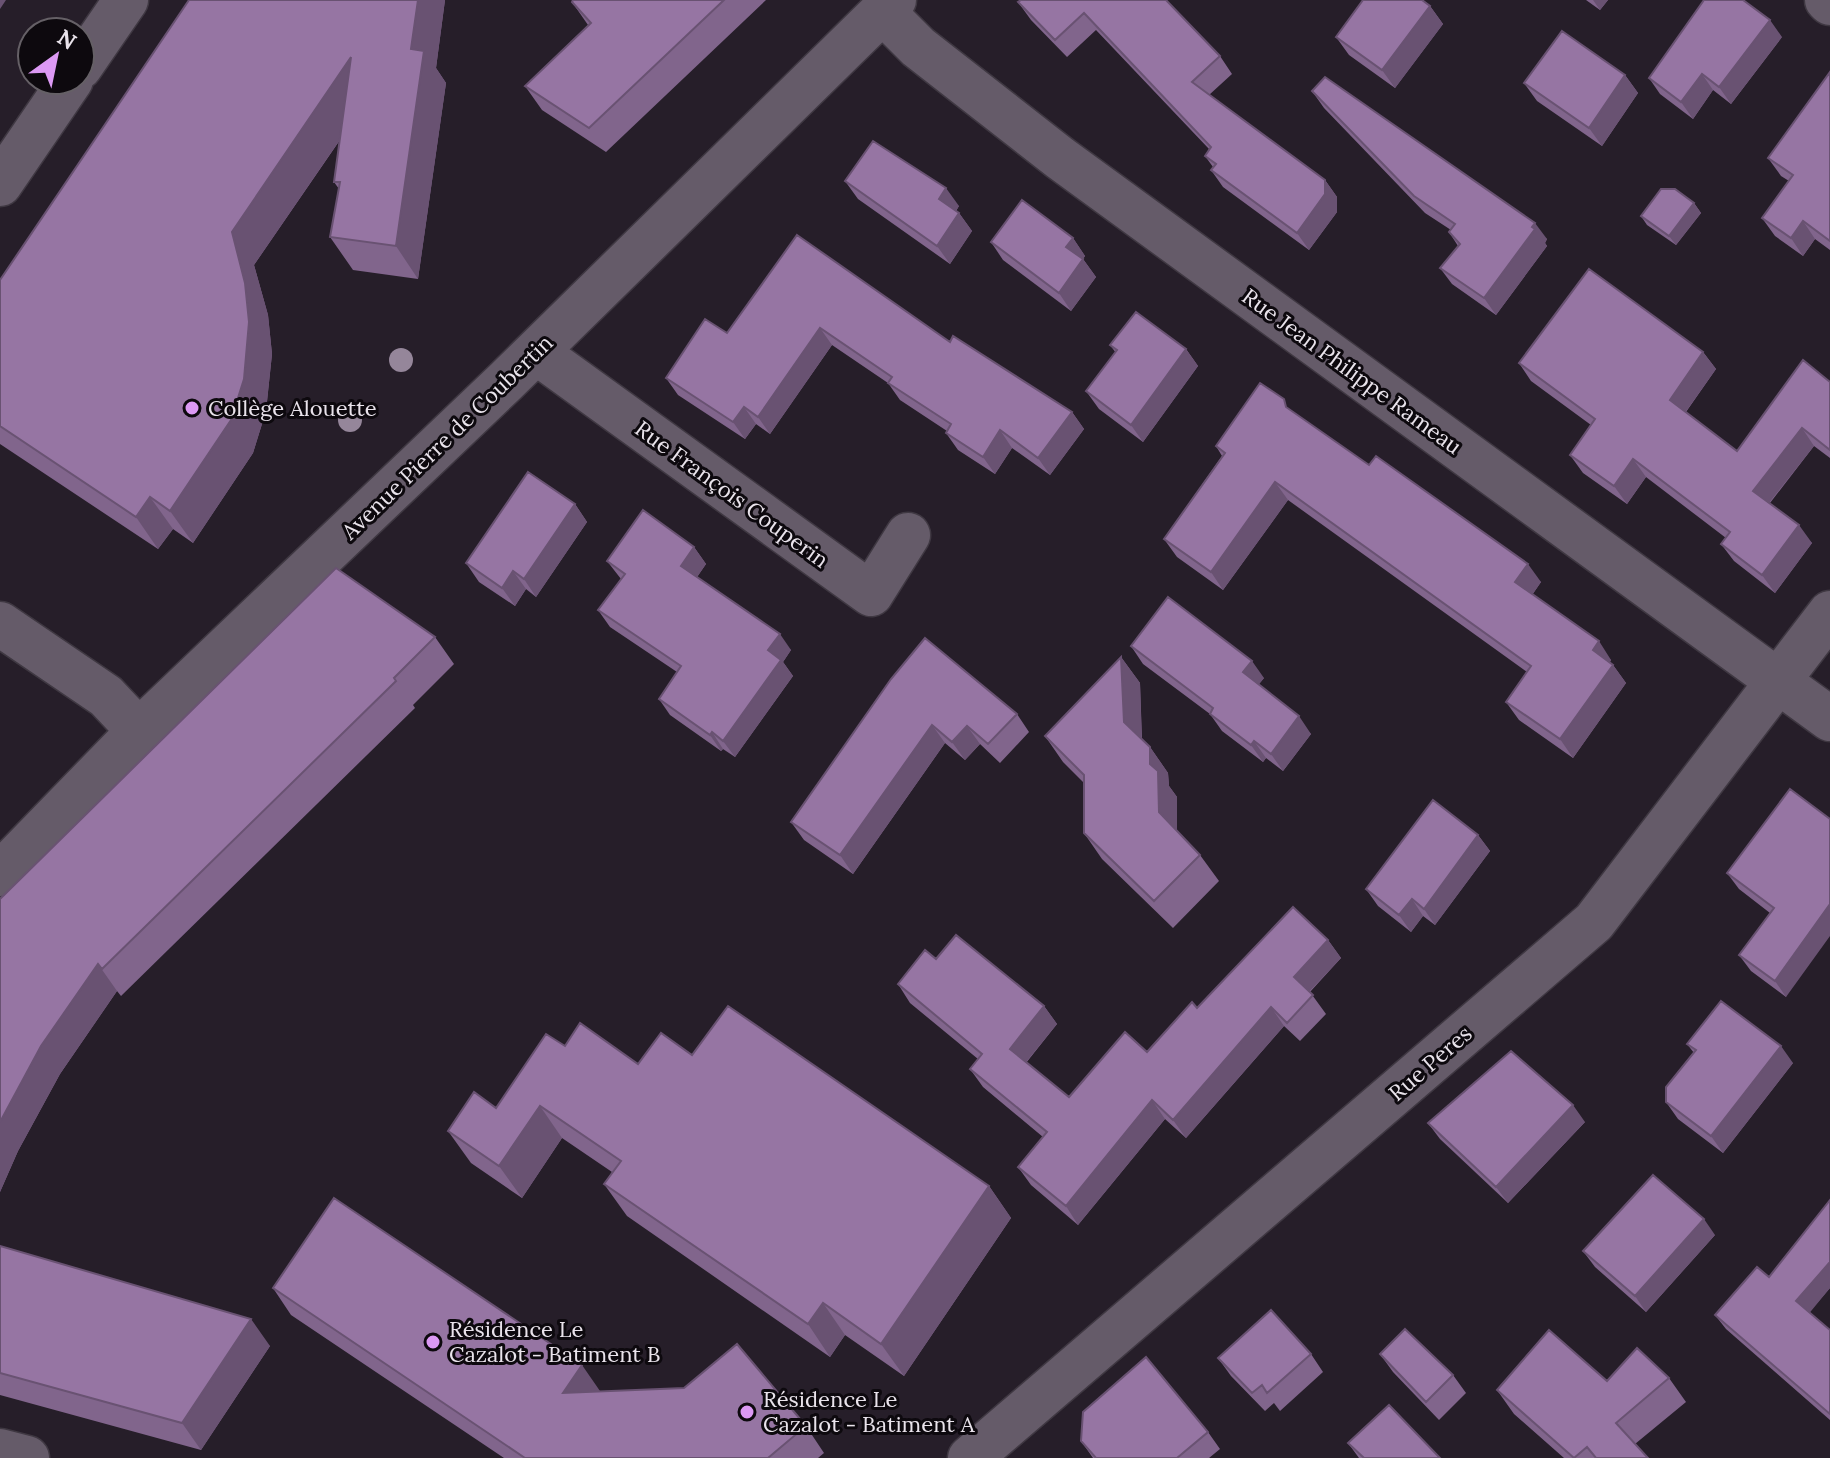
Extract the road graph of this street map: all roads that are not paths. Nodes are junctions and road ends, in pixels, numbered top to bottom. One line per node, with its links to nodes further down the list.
1 (126, 0): 3 (street)
2 (888, 6): 6 (street, Avenue Pierre de Coubertin); 10 (street, Rue Jean Philippe Rameau)
3 (96, 44)
4 (60, 96): 5 (street)
5 (0, 184)
6 (536, 352): 7 (street, Rue François Couperin); 12 (street, Avenue Pierre de Coubertin)
7 (908, 535)
8 (1830, 613): 10 (street, Rue Peres)
9 (4, 637): 12 (street)
10 (1780, 684): 11 (street, Rue Jean Philippe Rameau); 16 (street, Rue Peres)
11 (1830, 719)
12 (139, 731): 13 (street, Avenue Pierre de Coubertin)
13 (0, 874)
14 (0, 1451): 15 (street)
15 (27, 1458)
16 (971, 1458)

